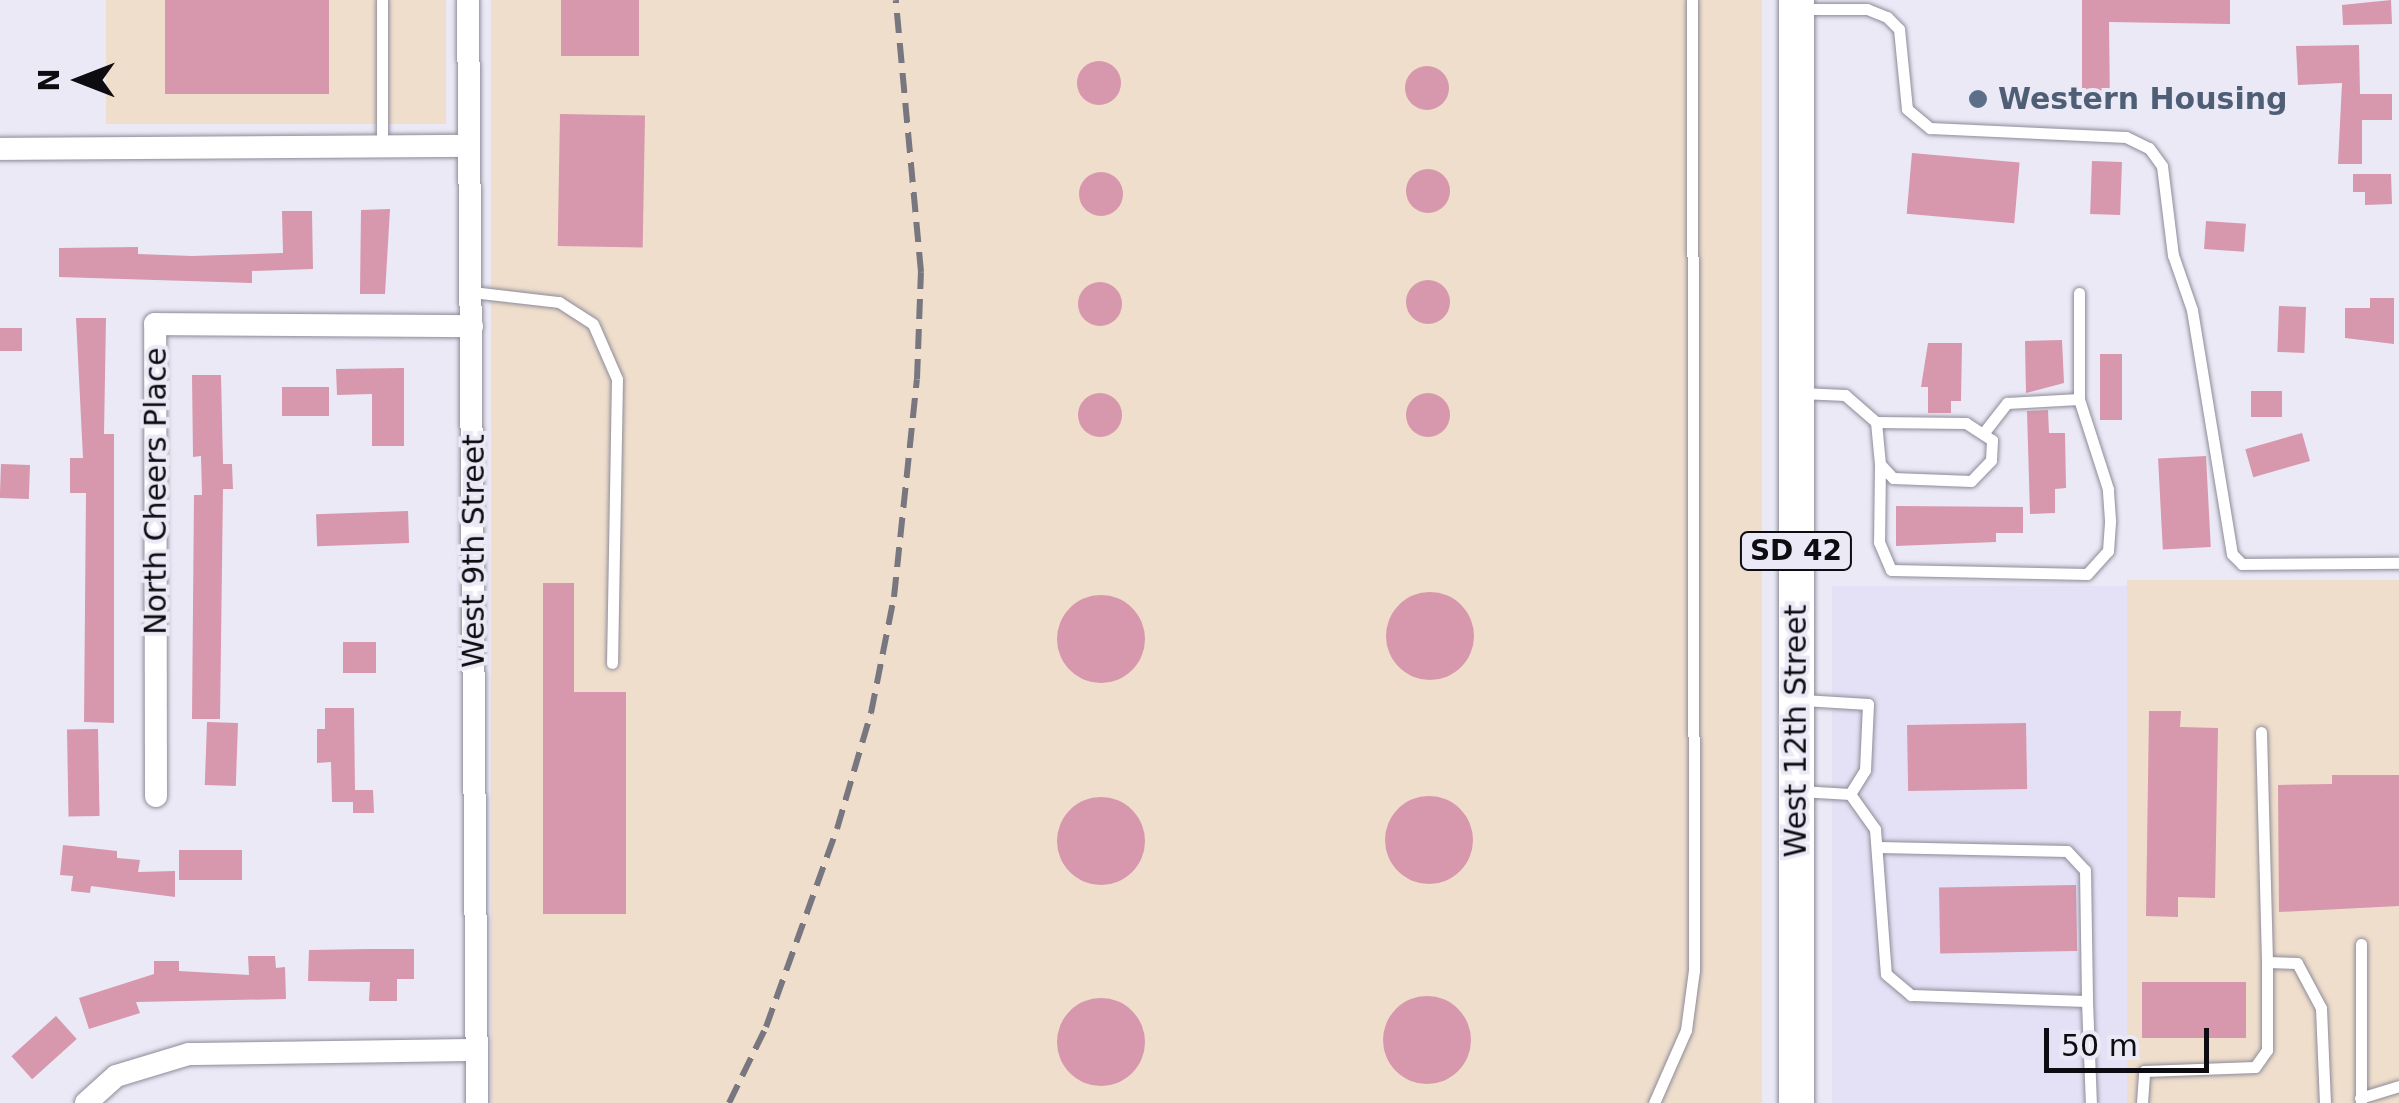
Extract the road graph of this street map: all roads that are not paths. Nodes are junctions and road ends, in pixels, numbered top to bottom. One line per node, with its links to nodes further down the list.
1 (382, 0): 6 (lane)
2 (468, 0): 5 (street, West 9th Street)
3 (1692, 0): 32 (lane)
4 (1796, 5): 11 (main road, West 12th Street / SD 42); 16 (lane)
5 (469, 146): 6 (street); 8 (street, West 9th Street)
6 (382, 147): 7 (street)
7 (0, 149)
8 (472, 292): 10 (street, West 9th Street); 17 (lane)
9 (2078, 293): 12 (lane)
10 (472, 326): 22 (street, North Cheers Place); 27 (street, West 9th Street)
11 (1796, 393): 13 (lane); 18 (main road, West 12th Street / SD 42)
12 (2079, 400): 14 (lane); 15 (lane)
13 (1876, 422): 14 (lane); 15 (lane)
14 (1985, 431): 15 (lane)
15 (1880, 464)
16 (2399, 563)
17 (612, 663)
18 (1796, 700): 20 (main road, West 12th Street / SD 42); 21 (lane)
19 (2261, 732): 25 (lane)
20 (1796, 790): 21 (lane); 33 (main road, West 12th Street / SD 42)
21 (1850, 794): 23 (lane)
22 (156, 796)
23 (1878, 846): 26 (lane); 26 (lane)
24 (2361, 944): 29 (lane)
25 (2267, 962): 35 (lane); 36 (lane)
26 (2088, 1001): 34 (lane)
27 (477, 1050): 30 (street); 31 (street, West 9th Street)
28 (2399, 1086): 29 (lane)
29 (2360, 1101)
30 (86, 1103)
31 (477, 1103)
32 (1654, 1103)
33 (1796, 1103)
34 (2092, 1103)
35 (2142, 1103)
36 (2325, 1103)

